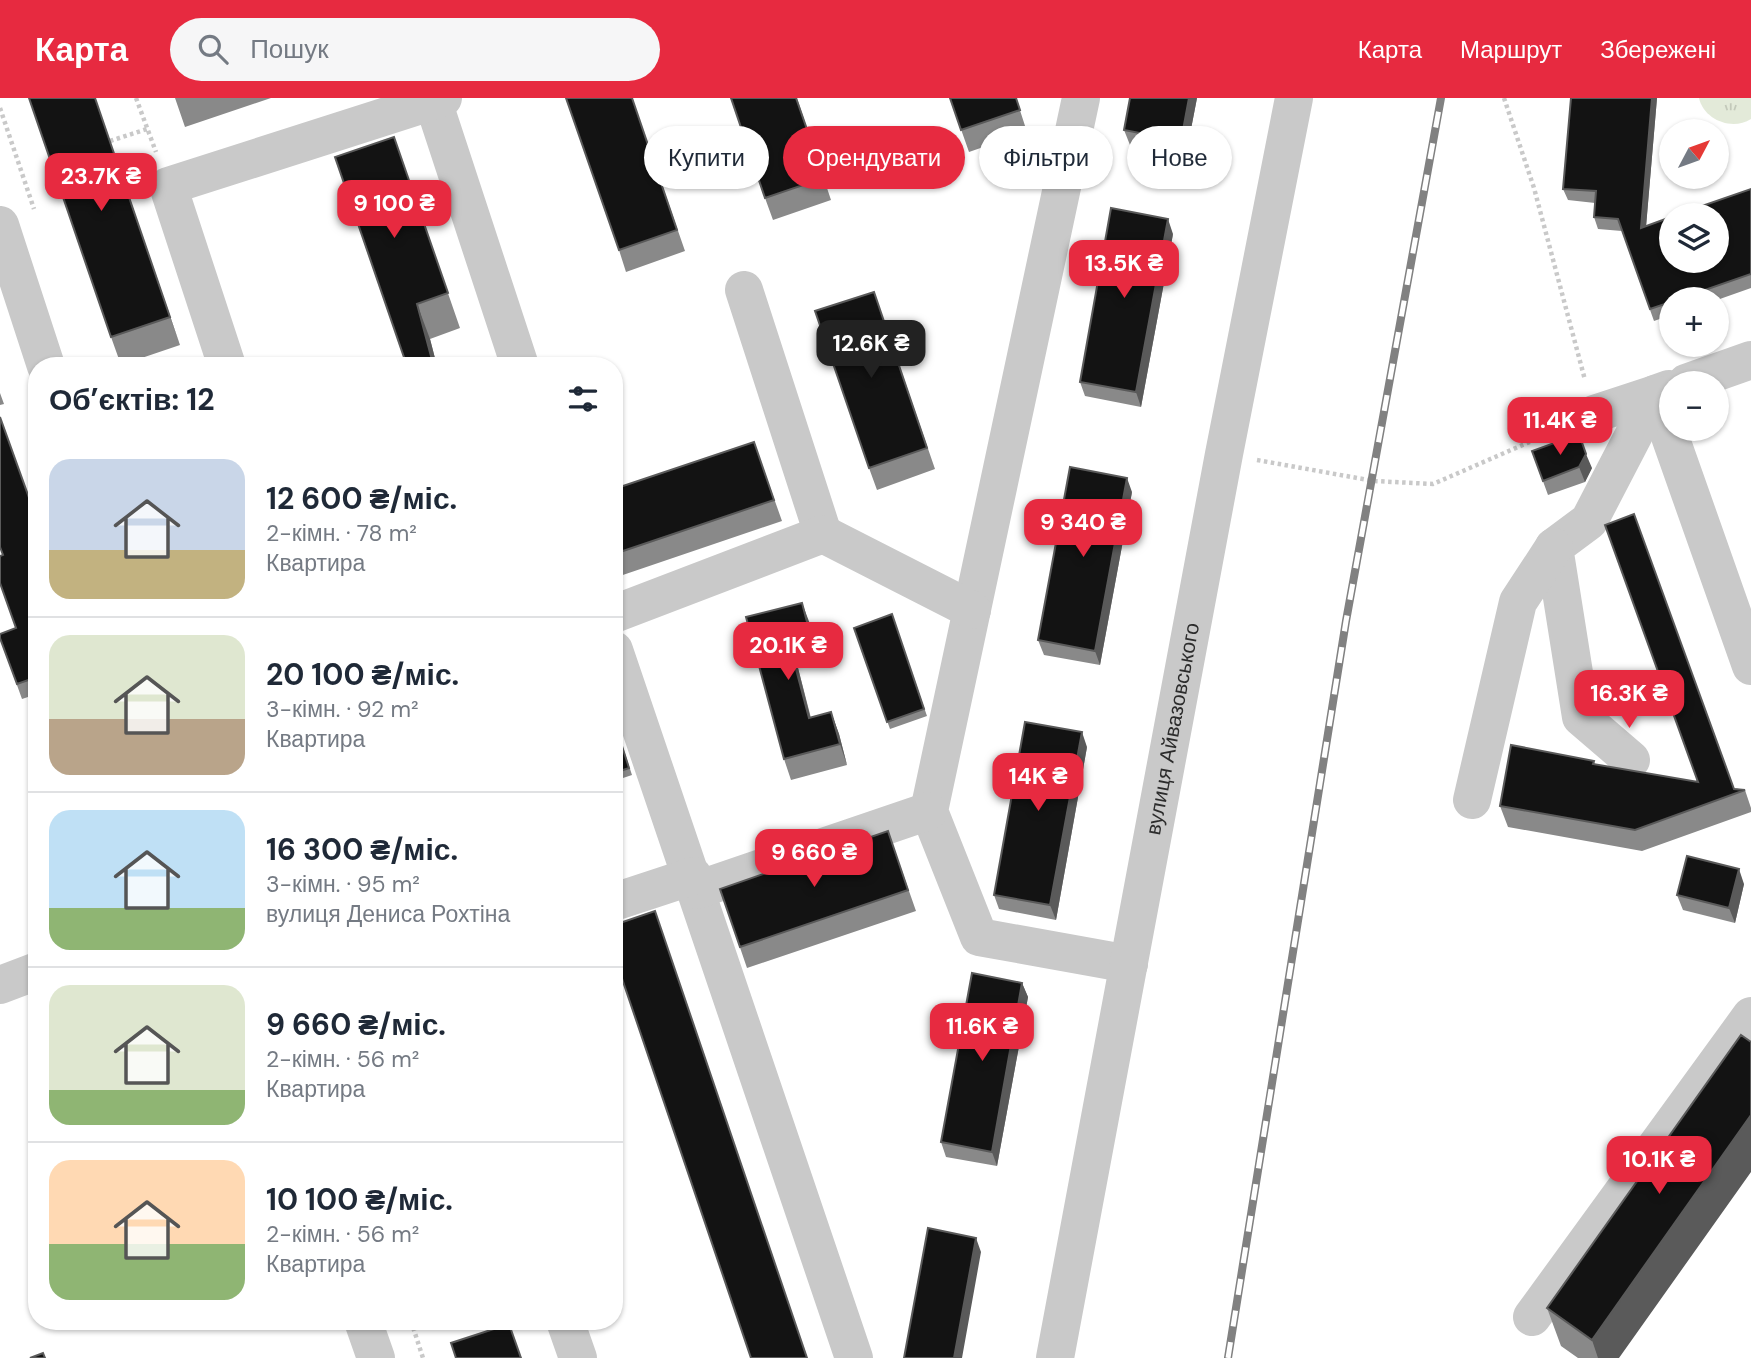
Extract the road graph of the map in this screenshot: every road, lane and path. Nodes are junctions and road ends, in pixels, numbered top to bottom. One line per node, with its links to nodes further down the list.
1 (136, 98): 6 (path)
2 (1081, 98): 23 (street)
3 (1294, 98): 20 (street, вулиця Айвазовського)
4 (1504, 98): 18 (path)
5 (438, 100): 8 (street); 13 (street)
6 (147, 129): 7 (path); 8 (path)
7 (110, 141)
8 (168, 186): 12 (street)
9 (0, 225): 11 (street)
10 (744, 290): 21 (street)
11 (43, 357)
12 (224, 357)
13 (517, 357)
14 (1751, 360): 15 (street)
15 (1721, 371)
16 (1659, 393): 18 (street)
17 (1659, 409): 22 (street)
18 (1594, 414): 20 (path)
19 (1686, 441): 25 (street)
20 (1224, 454): 32 (street, вулиця Айвазовського)
21 (823, 534): 23 (street); 24 (street)
22 (1553, 547): 27 (street); 28 (street)
23 (972, 610): 29 (street)
24 (623, 611)
25 (1751, 666)
26 (623, 676): 30 (street)
27 (1631, 760)
28 (1472, 800)
29 (929, 811): 30 (street); 32 (street)
30 (694, 883): 31 (street); 43 (street)
31 (623, 900)
32 (1129, 964): 44 (street, вулиця Айвазовського)
33 (28, 974): 34 (street)
34 (0, 985)
35 (1751, 1016): 36 (street)
36 (1532, 1317)
37 (366, 1330): 40 (street)
38 (414, 1330): 41 (path)
39 (568, 1330): 42 (street)
40 (376, 1358)
41 (423, 1358)
42 (578, 1358)
43 (854, 1358)
44 (1055, 1358)

